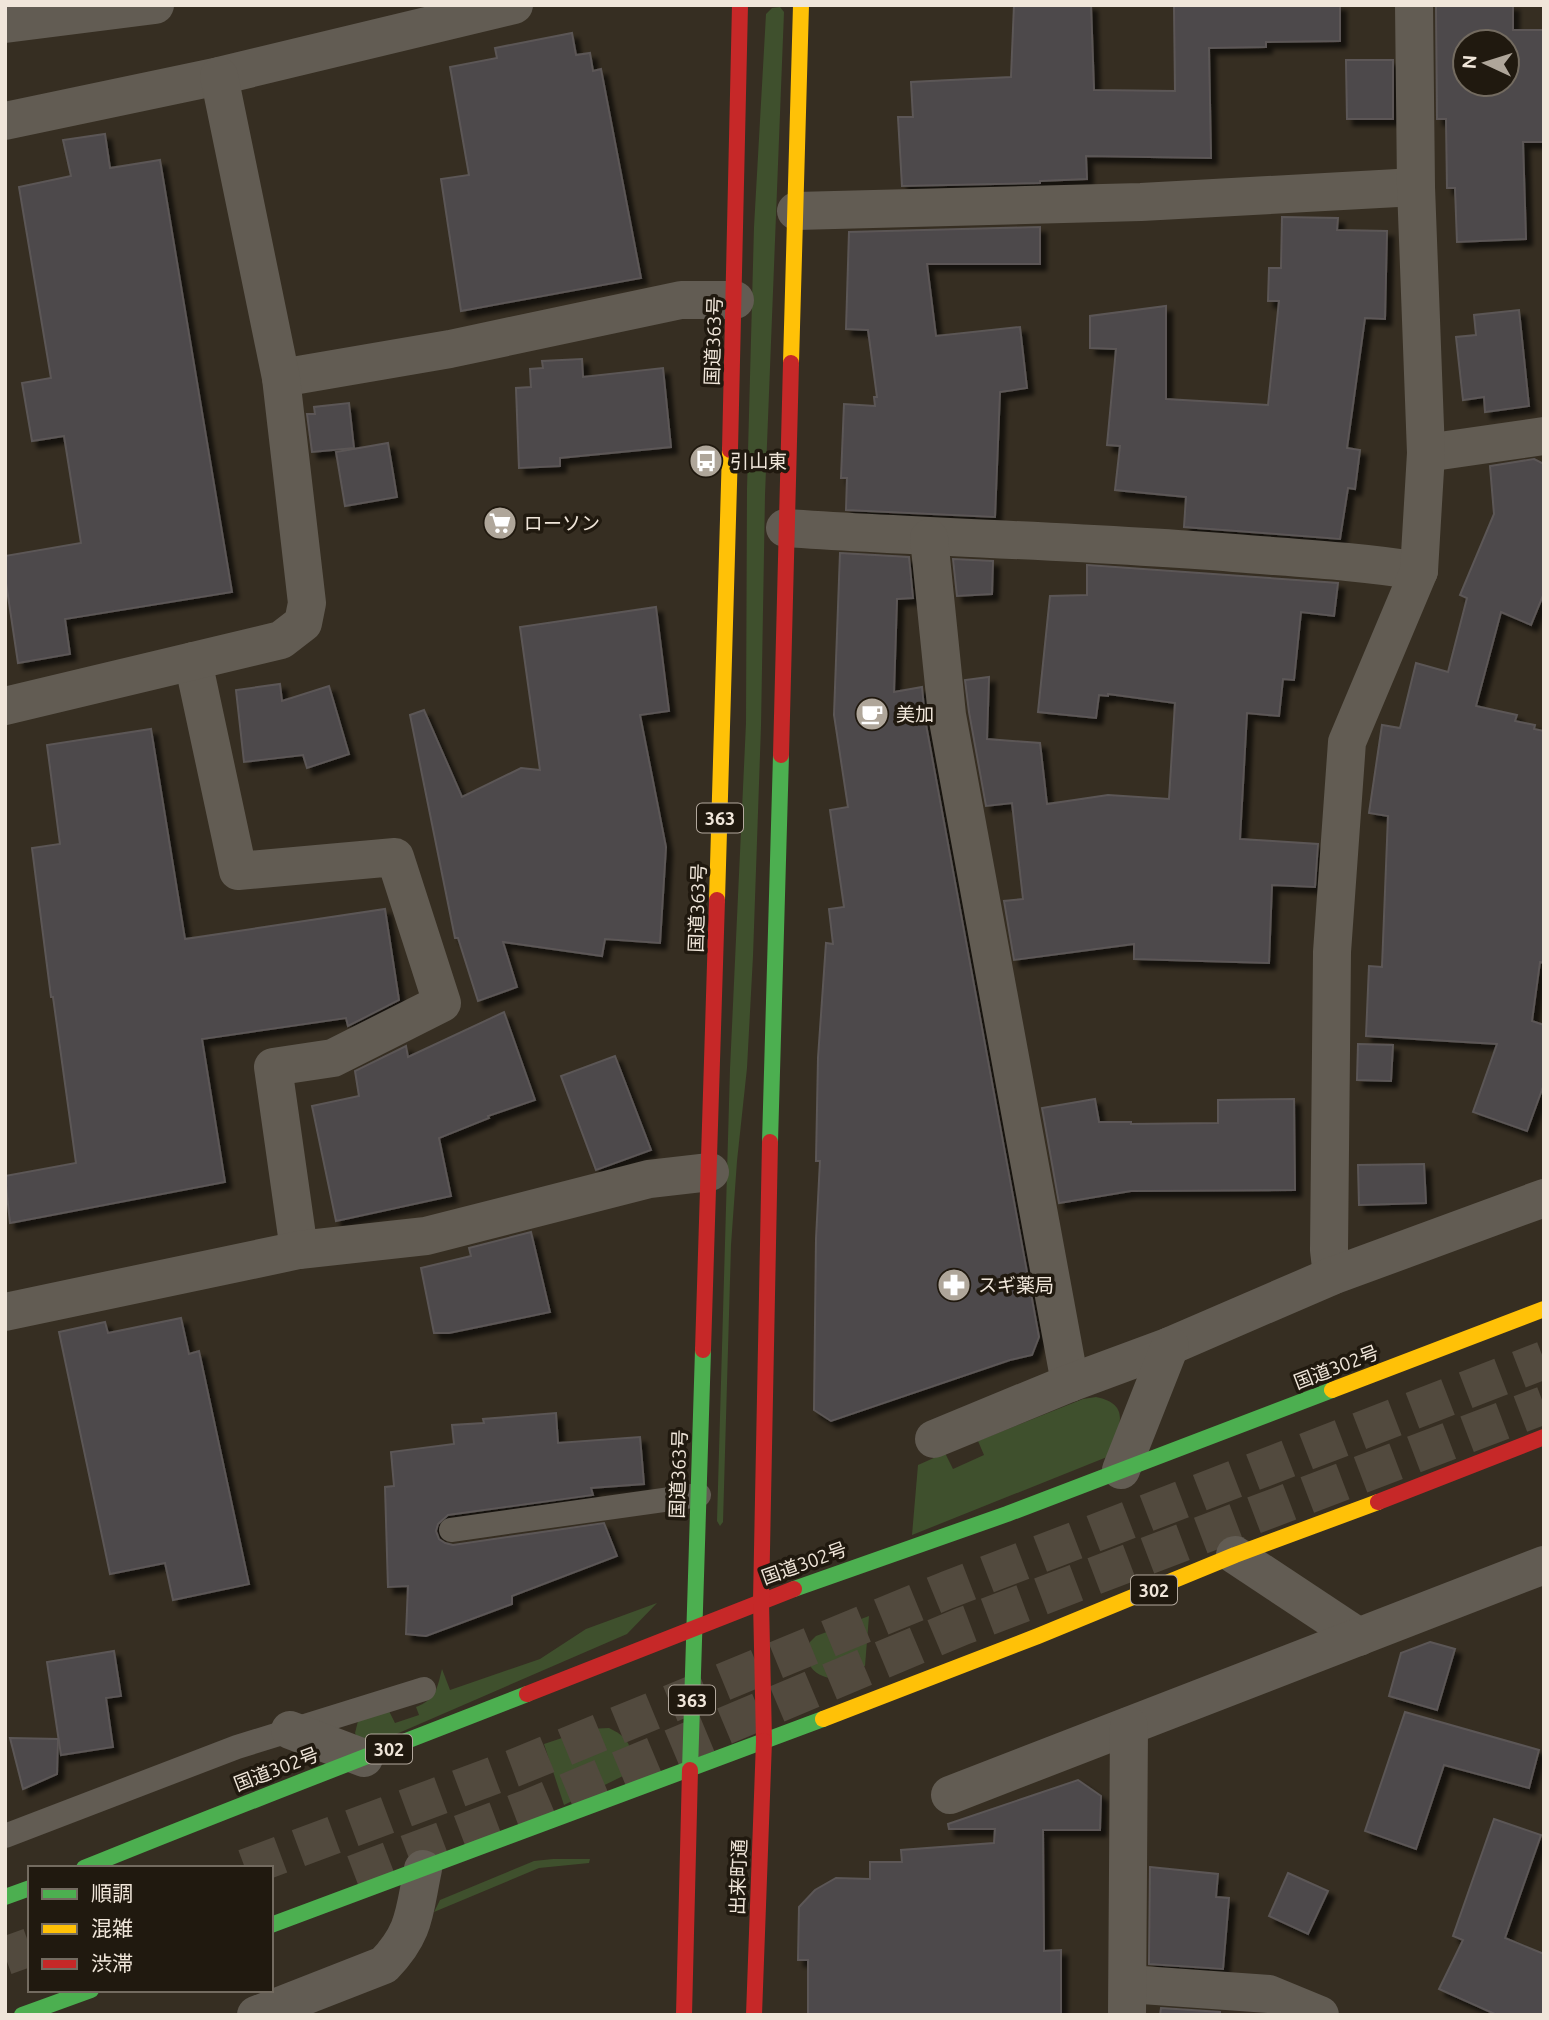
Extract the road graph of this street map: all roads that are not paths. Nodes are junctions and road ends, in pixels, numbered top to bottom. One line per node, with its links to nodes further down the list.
1 (155, 5): 6 (street)
2 (514, 5): 7 (street)
3 (740, 5): 11 (main road, 国道363号 / 363)
4 (800, 5): 10 (main road)
5 (1414, 5): 9 (street)
6 (5, 24)
7 (219, 76): 8 (street); 12 (street)
8 (5, 121)
9 (1416, 187): 10 (street); 14 (street)
10 (796, 211): 15 (main road)
11 (735, 300): 12 (street); 20 (main road, 国道363号 / 363)
12 (281, 378): 18 (street)
13 (1544, 436): 14 (street)
14 (1426, 453): 17 (street)
15 (785, 528): 16 (street); 37 (main road)
16 (929, 538): 17 (street); 28 (street)
17 (1419, 571): 23 (street)
18 (193, 661): 19 (street); 22 (street)
19 (5, 706)
20 (710, 1172): 22 (street); 33 (main road, 国道363号 / 363)
21 (1544, 1198): 23 (street)
22 (299, 1250): 25 (street)
23 (1332, 1276): 27 (street)
24 (1544, 1309): 29 (main road, 国道302号 / 302)
25 (5, 1312)
26 (1468, 1321): 29 (main road)
27 (1170, 1346): 28 (street); 32 (street)
28 (1070, 1383): 31 (street)
29 (1350, 1384): 32 (main road, 国道302号 / 302)
30 (1544, 1437): 35 (main road, 302)
31 (951, 1440)
32 (1121, 1470): 37 (main road, 国道302号 / 302)
33 (699, 1495): 34 (lane); 38 (main road, 国道363号 / 363)
34 (452, 1530)
35 (1236, 1555): 39 (street); 43 (main road, 302)
36 (1544, 1565): 39 (street)
37 (761, 1601): 38 (main road, 国道302号 / 302); 43 (main road)
38 (694, 1630): 44 (main road, 国道302号 / 302); 45 (main road, 国道363号 / 363)
39 (1359, 1637): 41 (street)
40 (424, 1689): 42 (lane)
41 (1129, 1726): 46 (street); 54 (street)
42 (290, 1730): 44 (street); 47 (lane)
43 (764, 1741): 45 (main road, 302); 58 (main road, 出来町通)
44 (365, 1758): 48 (main road, 国道302号 / 302)
45 (690, 1770): 49 (main road, 302); 57 (main road)
46 (950, 1795)
47 (5, 1836)
48 (88, 1866)
49 (423, 1869): 52 (main road, 302); 56 (street)
50 (28, 1889): 51 (main road)
51 (5, 1897)
52 (273, 1924)
53 (85, 1992): 55 (main road)
54 (1127, 2000): 59 (street)
55 (22, 2015)
56 (256, 2015)
57 (684, 2015)
58 (754, 2015)
59 (1320, 2015)

